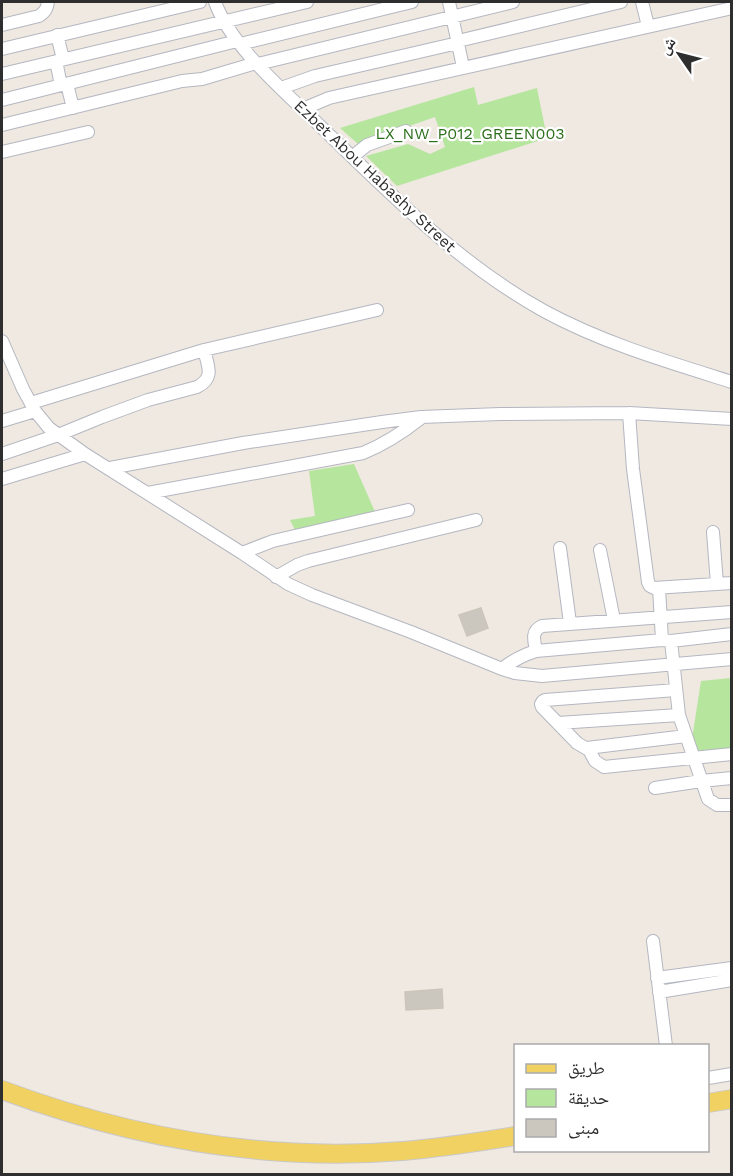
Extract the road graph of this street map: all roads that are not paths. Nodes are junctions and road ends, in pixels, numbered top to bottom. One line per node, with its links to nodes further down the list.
1 (48, 2): 11 (street)
2 (200, 2): 16 (street)
3 (215, 2): 13 (street, Ezbet Abou Habashy Street)
4 (307, 2): 13 (street)
5 (412, 2): 19 (street)
6 (449, 2): 12 (street)
7 (513, 2): 12 (street)
8 (621, 2): 18 (street)
9 (642, 2): 15 (street)
10 (732, 8): 15 (street)
11 (39, 16): 14 (street); 17 (street)
12 (452, 16): 18 (street); 22 (street)
13 (225, 22): 19 (street, Ezbet Abou Habashy Street); 21 (street)
14 (2, 25)
15 (648, 26): 23 (street)
16 (57, 35): 17 (street); 21 (street)
17 (44, 39): 20 (street)
18 (458, 42): 23 (street); 26 (street)
19 (239, 43): 22 (street, Ezbet Abou Habashy Street); 25 (street)
20 (2, 49)
21 (59, 60): 24 (street); 25 (street)
22 (257, 63): 26 (street, Ezbet Abou Habashy Street); 28 (street)
23 (463, 67): 29 (street)
24 (2, 74)
25 (64, 85): 27 (street); 28 (street)
26 (282, 88): 29 (street, Ezbet Abou Habashy Street)
27 (2, 100)
28 (73, 108): 30 (street)
29 (303, 109): 34 (street, Ezbet Abou Habashy Street)
30 (2, 125)
31 (406, 131): 34 (street)
32 (88, 132): 33 (street)
33 (2, 152)
34 (352, 157): 38 (street, Ezbet Abou Habashy Street)
35 (377, 310): 37 (street)
36 (2, 341): 39 (street)
37 (204, 350): 39 (street); 44 (street)
38 (732, 382)
39 (33, 407): 43 (street); 44 (street)
40 (629, 413): 41 (street); 42 (street); 59 (street)
41 (421, 417): 47 (street); 49 (street)
42 (732, 419)
43 (2, 421)
44 (58, 435): 45 (street); 46 (street)
45 (2, 454)
46 (85, 454): 47 (street); 48 (street)
47 (110, 468): 49 (street)
48 (2, 479)
49 (148, 493): 55 (street)
50 (408, 510): 55 (street)
51 (476, 520): 56 (street)
52 (713, 532): 58 (street)
53 (560, 548): 63 (street)
54 (600, 550): 62 (street)
55 (242, 553): 56 (street)
56 (276, 577): 69 (street)
57 (732, 583): 58 (street)
58 (717, 584): 59 (street)
59 (659, 588): 61 (street)
60 (732, 612): 61 (street)
61 (661, 617): 62 (street); 65 (street)
62 (614, 620): 63 (street)
63 (570, 623): 66 (street)
64 (732, 634): 65 (street)
65 (667, 641): 66 (street); 68 (street)
66 (536, 651): 69 (street)
67 (732, 659): 68 (street)
68 (673, 664): 69 (street); 70 (street)
69 (502, 669)
70 (676, 690): 71 (street); 72 (street)
71 (679, 715): 72 (street); 73 (street)
72 (558, 723): 74 (street)
73 (686, 736): 74 (street); 76 (street)
74 (587, 748): 76 (street)
75 (732, 754): 76 (street)
76 (693, 758): 78 (street)
77 (732, 778): 78 (street)
78 (701, 781): 79 (street); 80 (street)
79 (655, 788)
80 (732, 805)
81 (653, 941): 83 (street)
82 (732, 968): 83 (street)
83 (657, 978): 85 (street)
84 (732, 980): 85 (street)
85 (659, 992): 86 (street)
86 (666, 1044)
87 (732, 1074): 88 (street)
88 (709, 1078)
89 (2, 1090): 92 (main road)
90 (732, 1099): 91 (main road)
91 (709, 1103)
92 (514, 1136)

